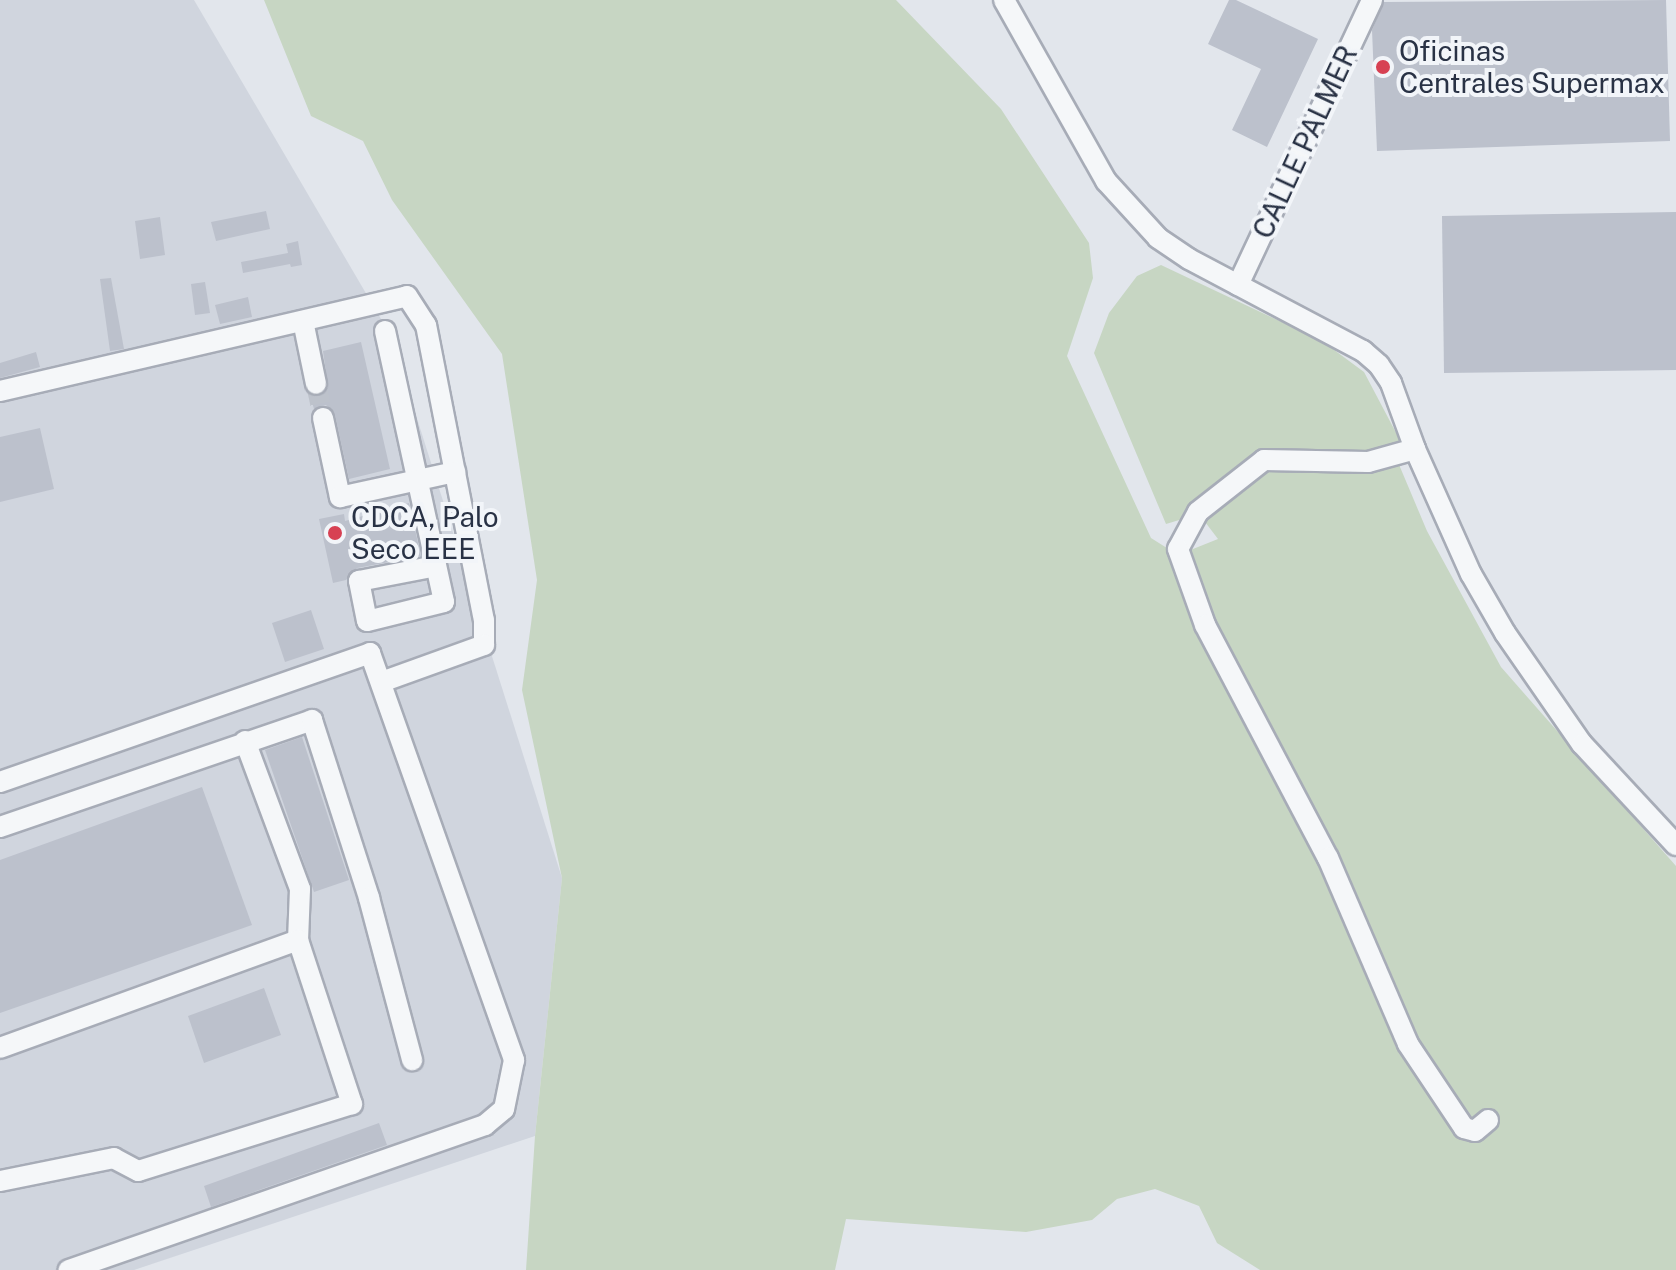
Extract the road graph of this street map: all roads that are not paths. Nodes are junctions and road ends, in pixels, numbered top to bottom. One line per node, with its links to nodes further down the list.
1 (1004, 0): 3 (street)
2 (1372, 0): 3 (street, CALLE PALMER)
3 (1238, 285): 9 (street)
4 (303, 321): 6 (street); 7 (street); 10 (street)
5 (385, 331): 11 (street)
6 (316, 384)
7 (0, 391)
8 (323, 418): 11 (street)
9 (1415, 449): 17 (street); 21 (street)
10 (455, 472): 11 (street); 13 (street)
11 (417, 481): 12 (street)
12 (436, 566)
13 (381, 682): 15 (street); 23 (street)
14 (245, 741): 16 (street); 18 (street); 20 (street)
15 (0, 782)
16 (0, 827)
17 (1676, 845)
18 (298, 940): 19 (street); 22 (street)
19 (0, 1048)
20 (412, 1060)
21 (1488, 1120)
22 (0, 1181)
23 (69, 1270)

